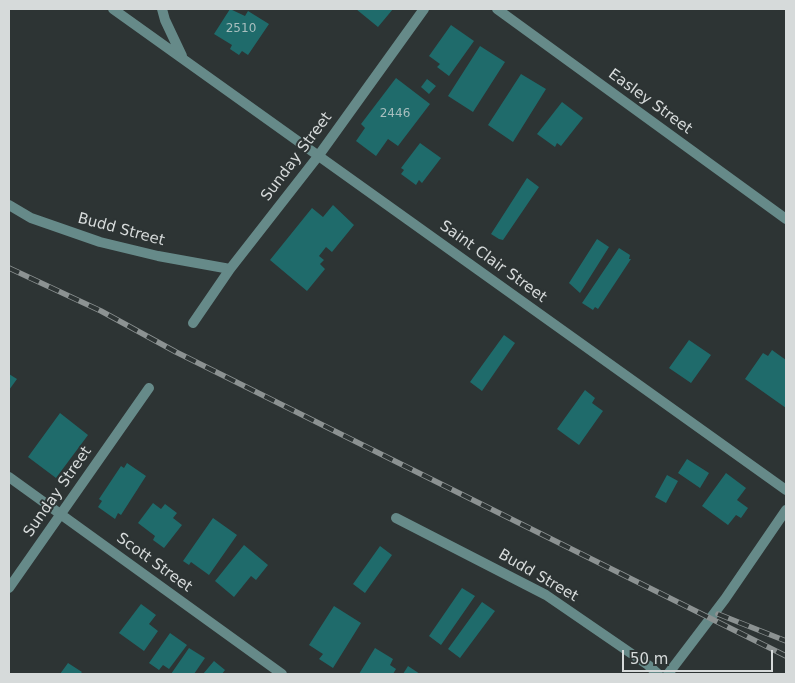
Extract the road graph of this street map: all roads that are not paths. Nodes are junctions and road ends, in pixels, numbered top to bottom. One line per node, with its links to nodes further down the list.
1 (113, 9): 5 (street, Saint Clair Street)
2 (162, 9): 5 (street, Saint Clair Street)
3 (424, 9): 6 (street, Sunday Street)
4 (497, 9): 8 (street, Easley Street)
5 (183, 57): 6 (street, Saint Clair Street)
6 (319, 155): 9 (street, Sunday Street); 13 (street, Saint Clair Street)
7 (9, 205): 9 (street, Budd Street)
8 (786, 219)
9 (230, 269): 10 (street, Sunday Street)
10 (193, 323)
11 (149, 388): 15 (street, Sunday Street)
12 (9, 477): 15 (street, Scott Street)
13 (786, 490)
14 (786, 510): 20 (street)
15 (60, 514): 17 (street, Sunday Street); 18 (street, Scott Street)
16 (396, 518): 19 (street, Budd Street)
17 (9, 588)
18 (282, 674)
19 (658, 674)
20 (668, 674)

